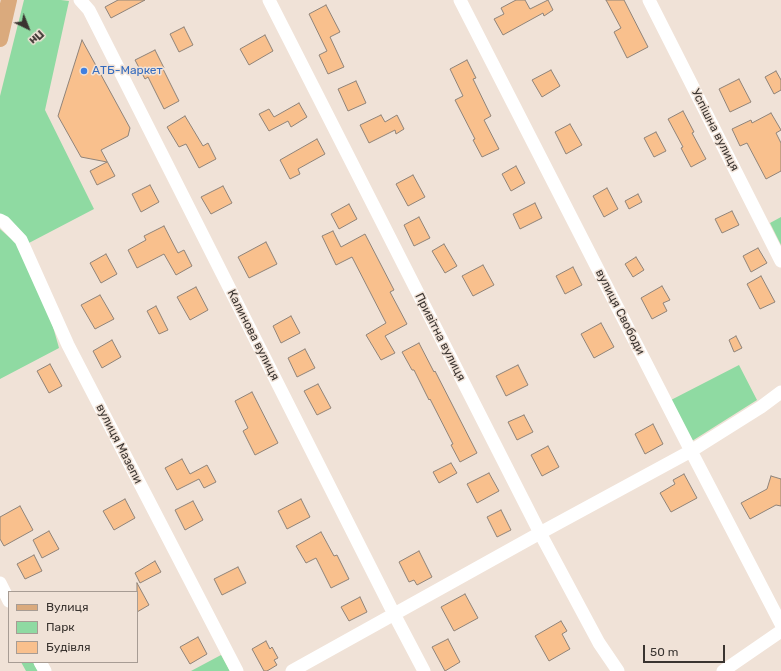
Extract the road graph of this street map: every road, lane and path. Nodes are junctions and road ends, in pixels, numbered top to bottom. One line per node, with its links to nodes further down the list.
1 (9, 0): 6 (main road)
2 (80, 0): 14 (street, Калинова вулиця)
3 (269, 0): 11 (street, Привітна вулиця)
4 (460, 0): 10 (street, вулиця Свободи)
5 (649, 0): 8 (street, Успішна вулиця)
6 (0, 39)
7 (0, 220): 17 (street, вулиця Мазепи)
8 (781, 261)
9 (781, 392): 10 (street)
10 (691, 451): 11 (street); 15 (street, вулиця Свободи)
11 (540, 532): 14 (street); 20 (street, Привітна вулиця)
12 (0, 583): 13 (street)
13 (8, 599)
14 (394, 614): 18 (street); 19 (street, Калинова вулиця)
15 (781, 624)
16 (781, 631): 21 (street)
17 (237, 671)
18 (292, 671)
19 (424, 671)
20 (618, 671)
21 (724, 671)

